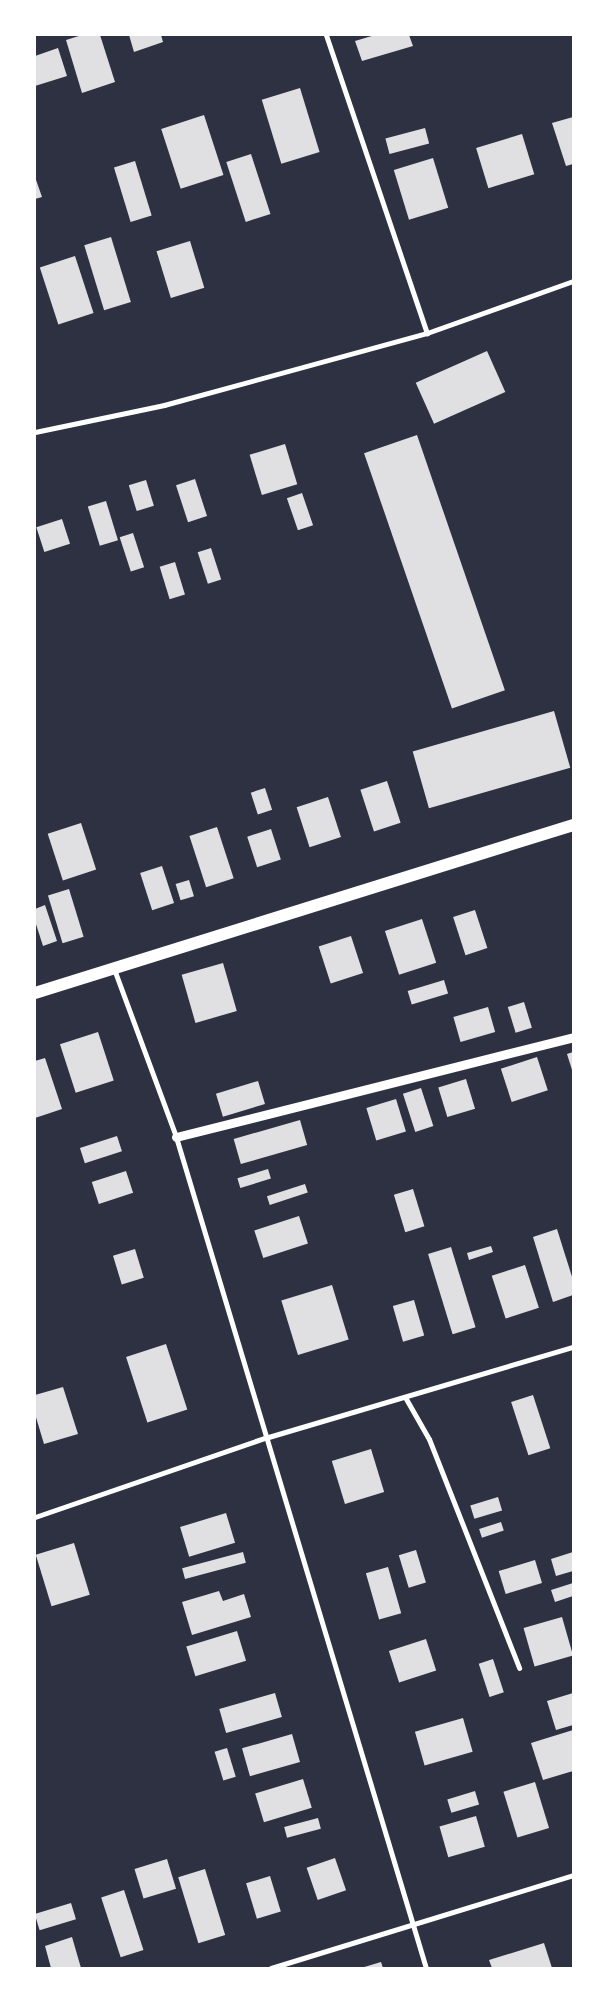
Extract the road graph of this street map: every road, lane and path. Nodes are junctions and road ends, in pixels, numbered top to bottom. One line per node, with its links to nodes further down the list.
1 (326, 35): 3 (street)
2 (573, 281): 3 (street)
3 (427, 333): 4 (street)
4 (35, 432)
5 (573, 825): 6 (main road)
6 (113, 968): 7 (main road); 9 (street)
7 (35, 993)
8 (573, 1037): 9 (street)
9 (176, 1137): 12 (street)
10 (573, 1347): 11 (street)
11 (405, 1397): 12 (street); 14 (street)
12 (265, 1438): 13 (street); 16 (street)
13 (35, 1517)
14 (518, 1668)
15 (573, 1875): 16 (street)
16 (412, 1925): 17 (street); 18 (street)
17 (271, 1968)
18 (426, 1968)

